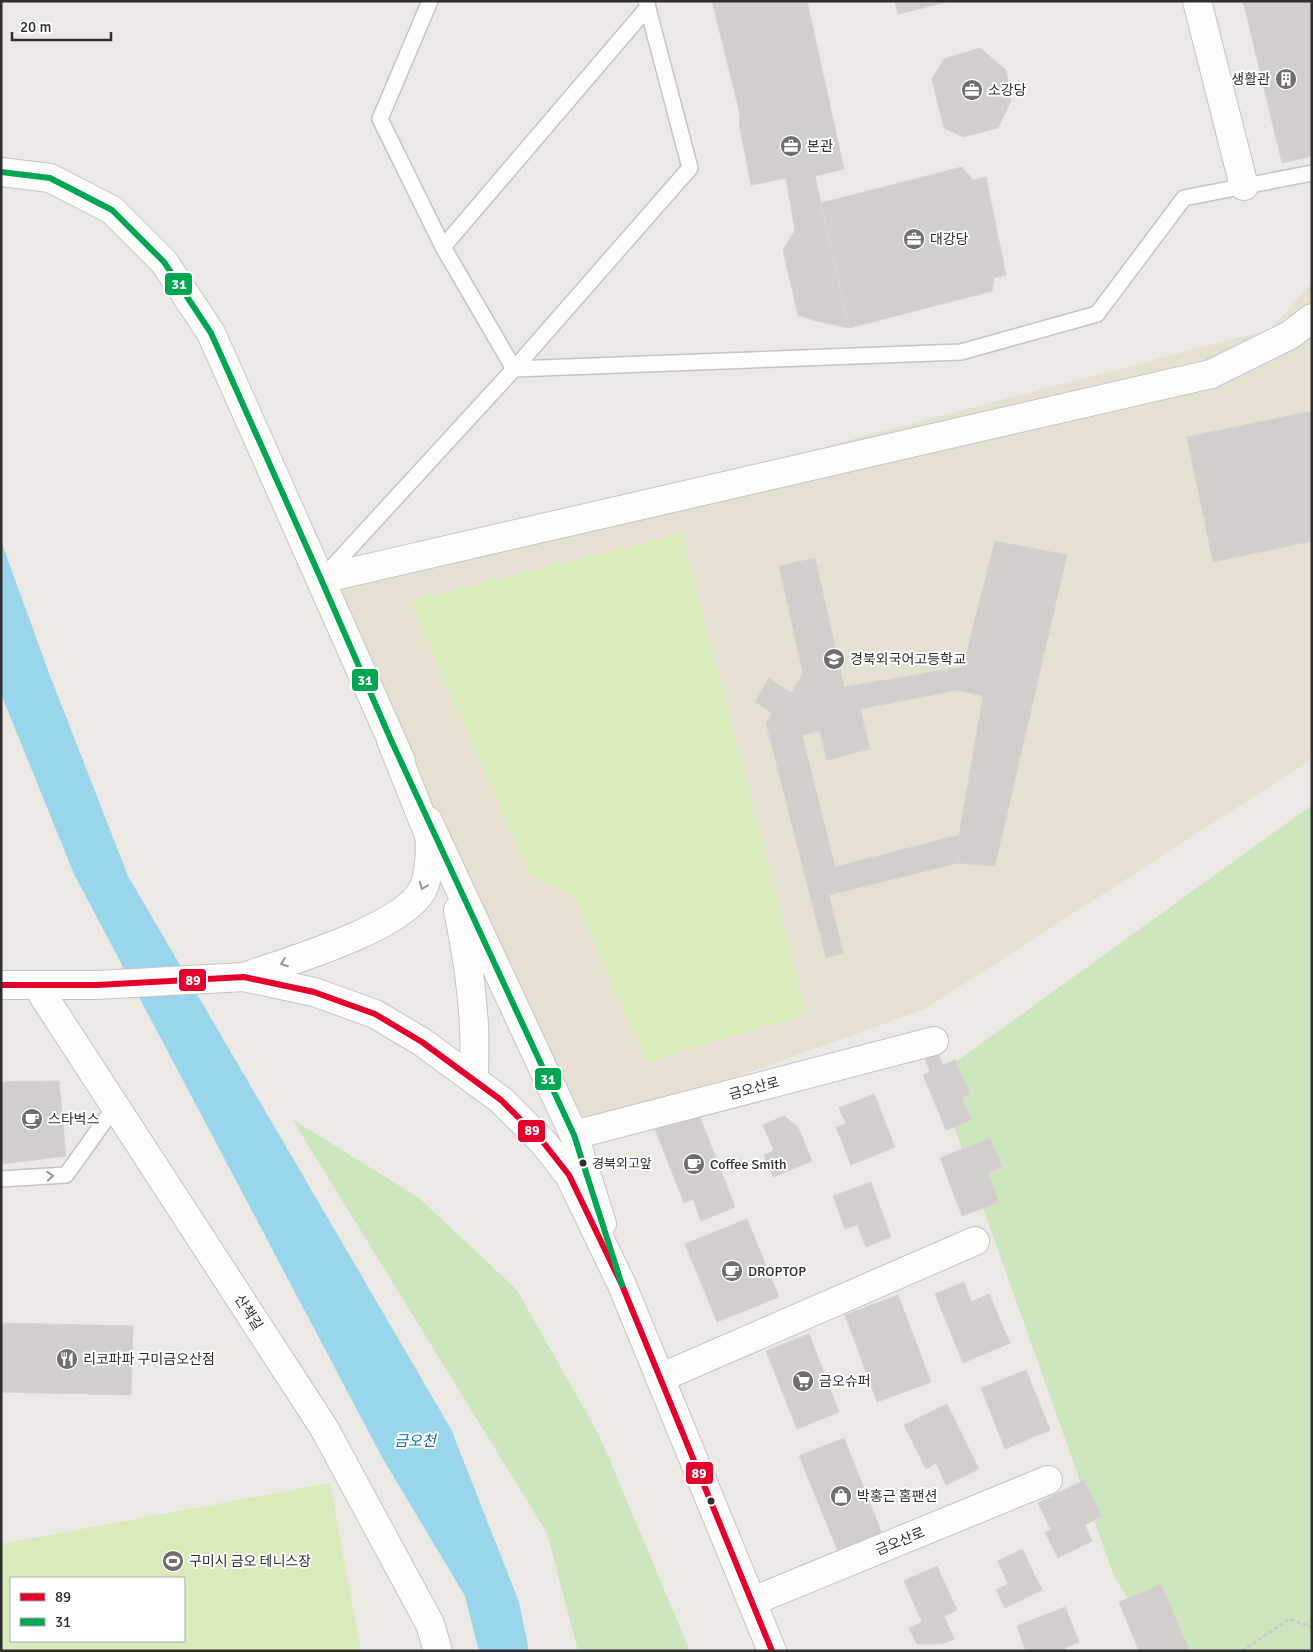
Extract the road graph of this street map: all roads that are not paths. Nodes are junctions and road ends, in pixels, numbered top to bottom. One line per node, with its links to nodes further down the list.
1 (430, 1): 7 (lane)
2 (1198, 1): 6 (street)
3 (647, 4): 7 (lane); 9 (lane)
4 (1, 172): 10 (street)
5 (1312, 173): 6 (lane)
6 (1244, 186): 9 (lane)
7 (443, 247): 9 (lane)
8 (1312, 318): 10 (street)
9 (514, 369): 10 (lane)
10 (321, 579): 11 (street)
11 (391, 740): 12 (street); 13 (street, one-way to 13)
12 (436, 838): 17 (street); 19 (street)
13 (244, 977): 15 (street); 17 (street)
14 (1, 985): 15 (street)
15 (38, 986): 18 (street, 산책길)
16 (934, 1041): 19 (street, 금오산로)
17 (474, 1080): 22 (street)
18 (116, 1105): 20 (lane, one-way to 18); 26 (street, 산책길)
19 (574, 1135): 22 (street)
20 (1, 1178)
21 (975, 1241): 23 (street)
22 (622, 1285): 23 (street)
23 (660, 1378): 25 (street)
24 (1048, 1480): 25 (street, 금오산로)
25 (753, 1601): 27 (street)
26 (438, 1651)
27 (772, 1651)

